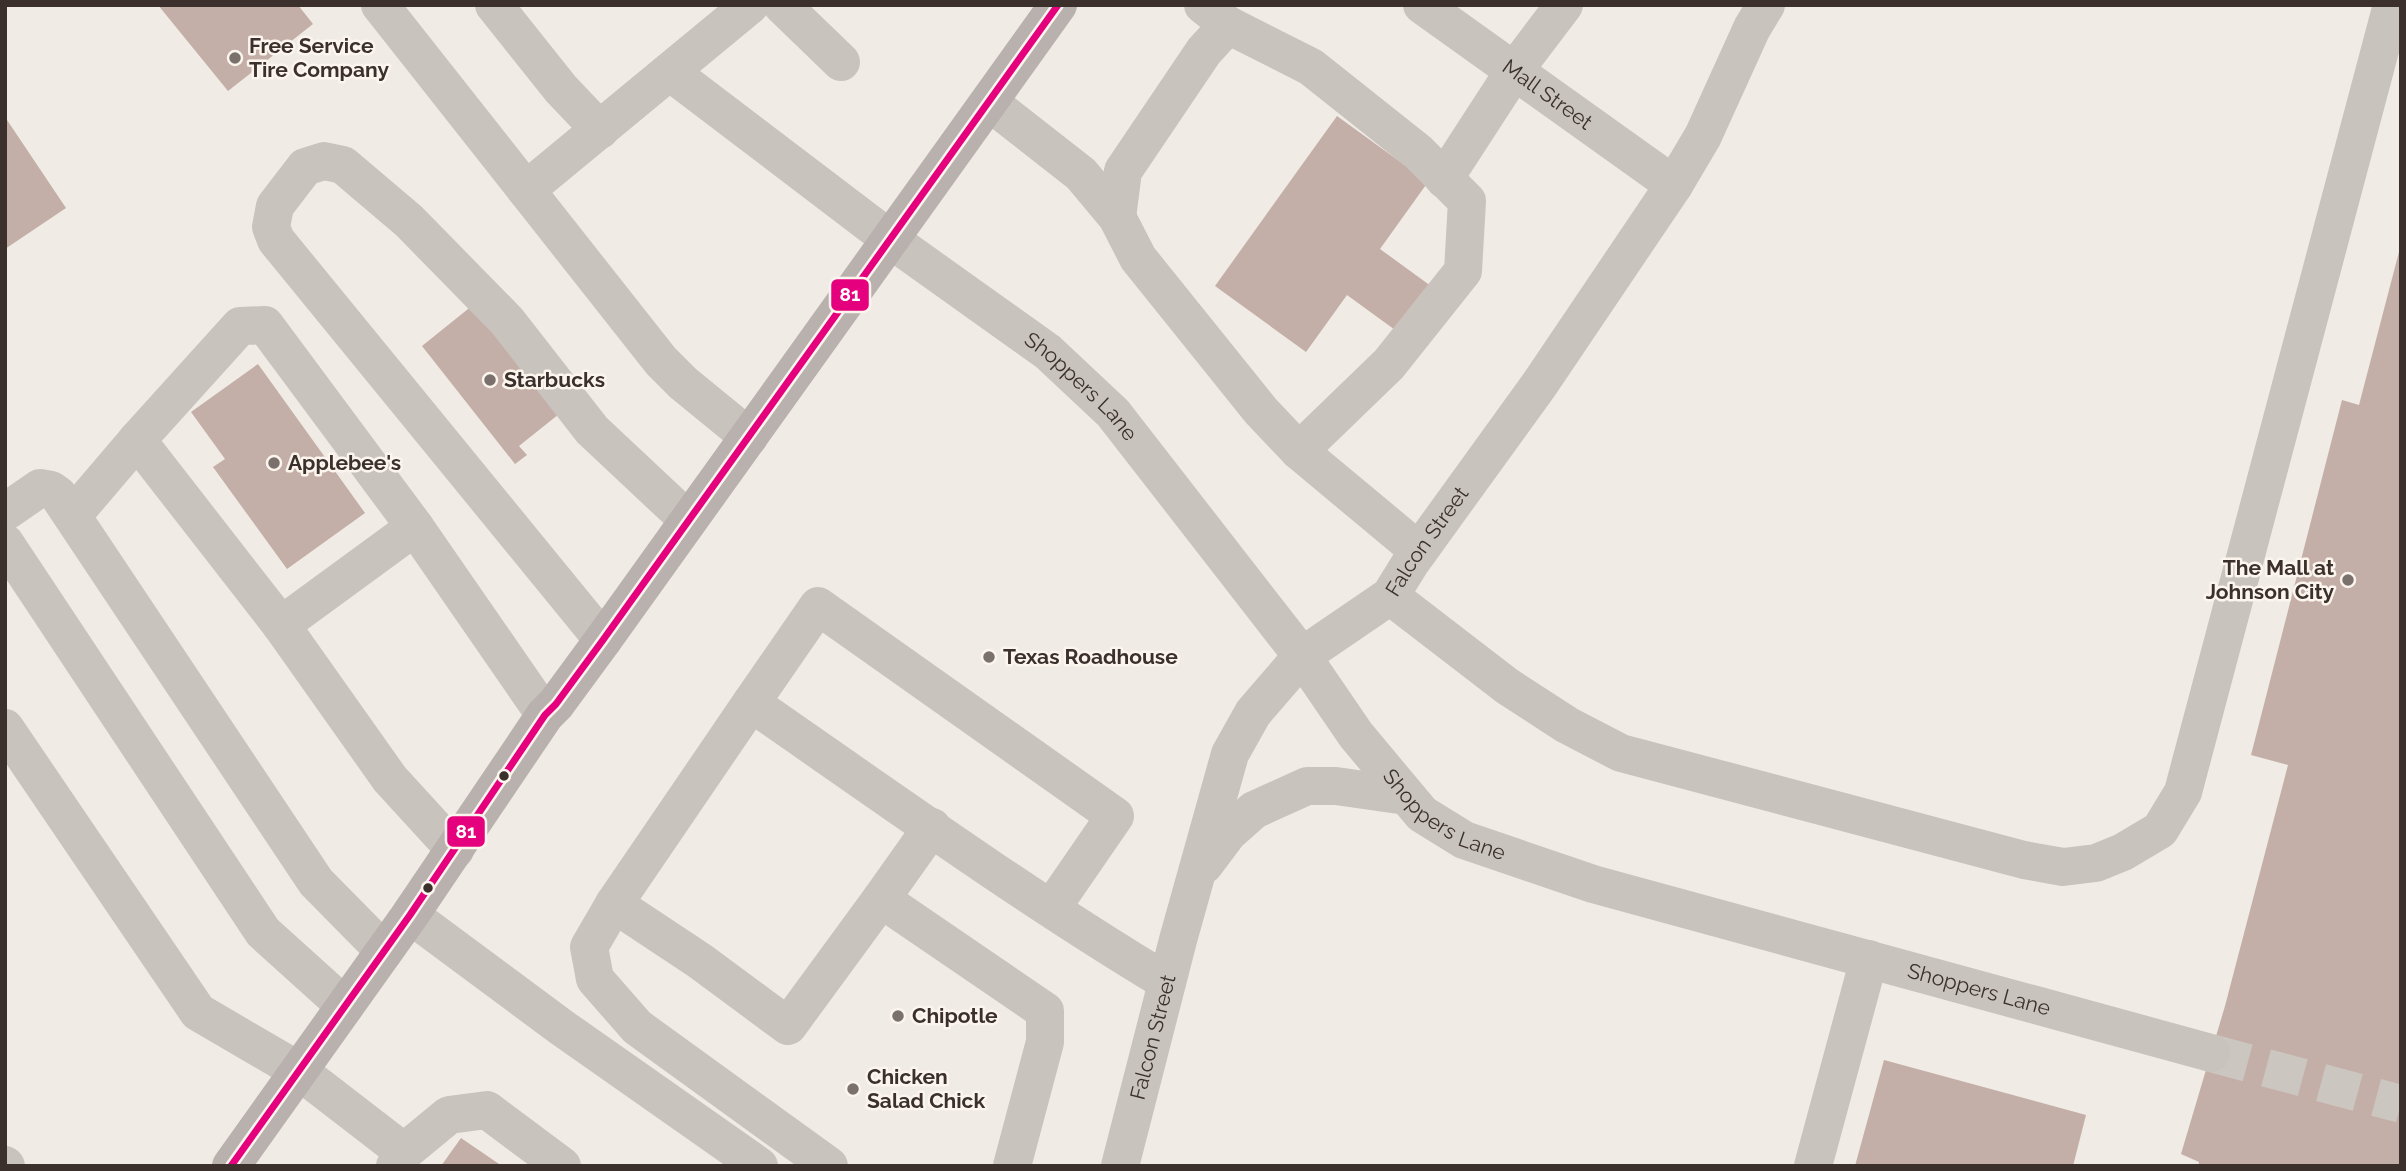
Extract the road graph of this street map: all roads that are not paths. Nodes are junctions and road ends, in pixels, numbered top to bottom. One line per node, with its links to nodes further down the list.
1 (380, 5): 18 (street)
2 (494, 5): 15 (street)
3 (750, 5): 13 (street)
4 (782, 5): 11 (street)
5 (1058, 5): 14 (main road)
6 (1422, 5): 12 (street, Mall Street)
7 (1564, 5): 12 (street)
8 (1766, 5): 17 (street, Falcon Street)
9 (2392, 5): 30 (street)
10 (1216, 15): 16 (street); 19 (street)
11 (841, 62)
12 (1514, 71): 16 (street); 17 (street, Mall Street)
13 (670, 72): 15 (street); 20 (street, Shoppers Lane)
14 (989, 102): 19 (street); 20 (main road)
15 (600, 130): 18 (street)
16 (1444, 179): 23 (street)
17 (1674, 185): 29 (street, Falcon Street)
18 (526, 190): 21 (street)
19 (1117, 217): 23 (street)
20 (891, 240): 21 (main road); 33 (street, Shoppers Lane)
21 (749, 437): 26 (main road)
22 (137, 440): 24 (street); 27 (street); 31 (street)
23 (1299, 451): 29 (street)
24 (62, 503): 25 (street); 45 (street)
25 (5, 512)
26 (688, 520): 32 (main road); 32 (street)
27 (415, 527): 31 (street); 35 (street)
28 (5, 543): 48 (street)
29 (1419, 551): 30 (street, Falcon Street)
30 (1390, 596): 33 (street, Falcon Street)
31 (281, 625): 39 (street)
32 (603, 640): 35 (main road)
33 (1302, 656): 37 (street, Shoppers Lane); 40 (street, Falcon Street)
34 (751, 703): 38 (street); 42 (street); 43 (street)
35 (545, 715): 39 (main road)
36 (5, 728): 50 (street)
37 (1406, 796): 40 (street); 46 (street, Shoppers Lane)
38 (932, 827): 41 (street); 43 (street)
39 (455, 850): 44 (main road)
40 (1196, 875): 47 (street, Falcon Street)
41 (881, 900): 42 (street); 58 (street)
42 (614, 904): 57 (street)
43 (1051, 909): 47 (street)
44 (410, 915): 45 (main road); 56 (street)
45 (384, 951): 48 (main road)
46 (1870, 960): 49 (street, Shoppers Lane); 60 (street)
47 (1167, 982): 59 (street, Falcon Street)
48 (345, 1006): 50 (main road)
49 (2211, 1053)
50 (299, 1071): 52 (street); 53 (main road)
51 (449, 1115): 52 (street); 54 (street); 55 (street)
52 (399, 1159)
53 (231, 1166)
54 (523, 1166)
55 (562, 1166)
56 (759, 1166)
57 (829, 1166)
58 (1012, 1166)
59 (1120, 1166)
60 (1813, 1166)

